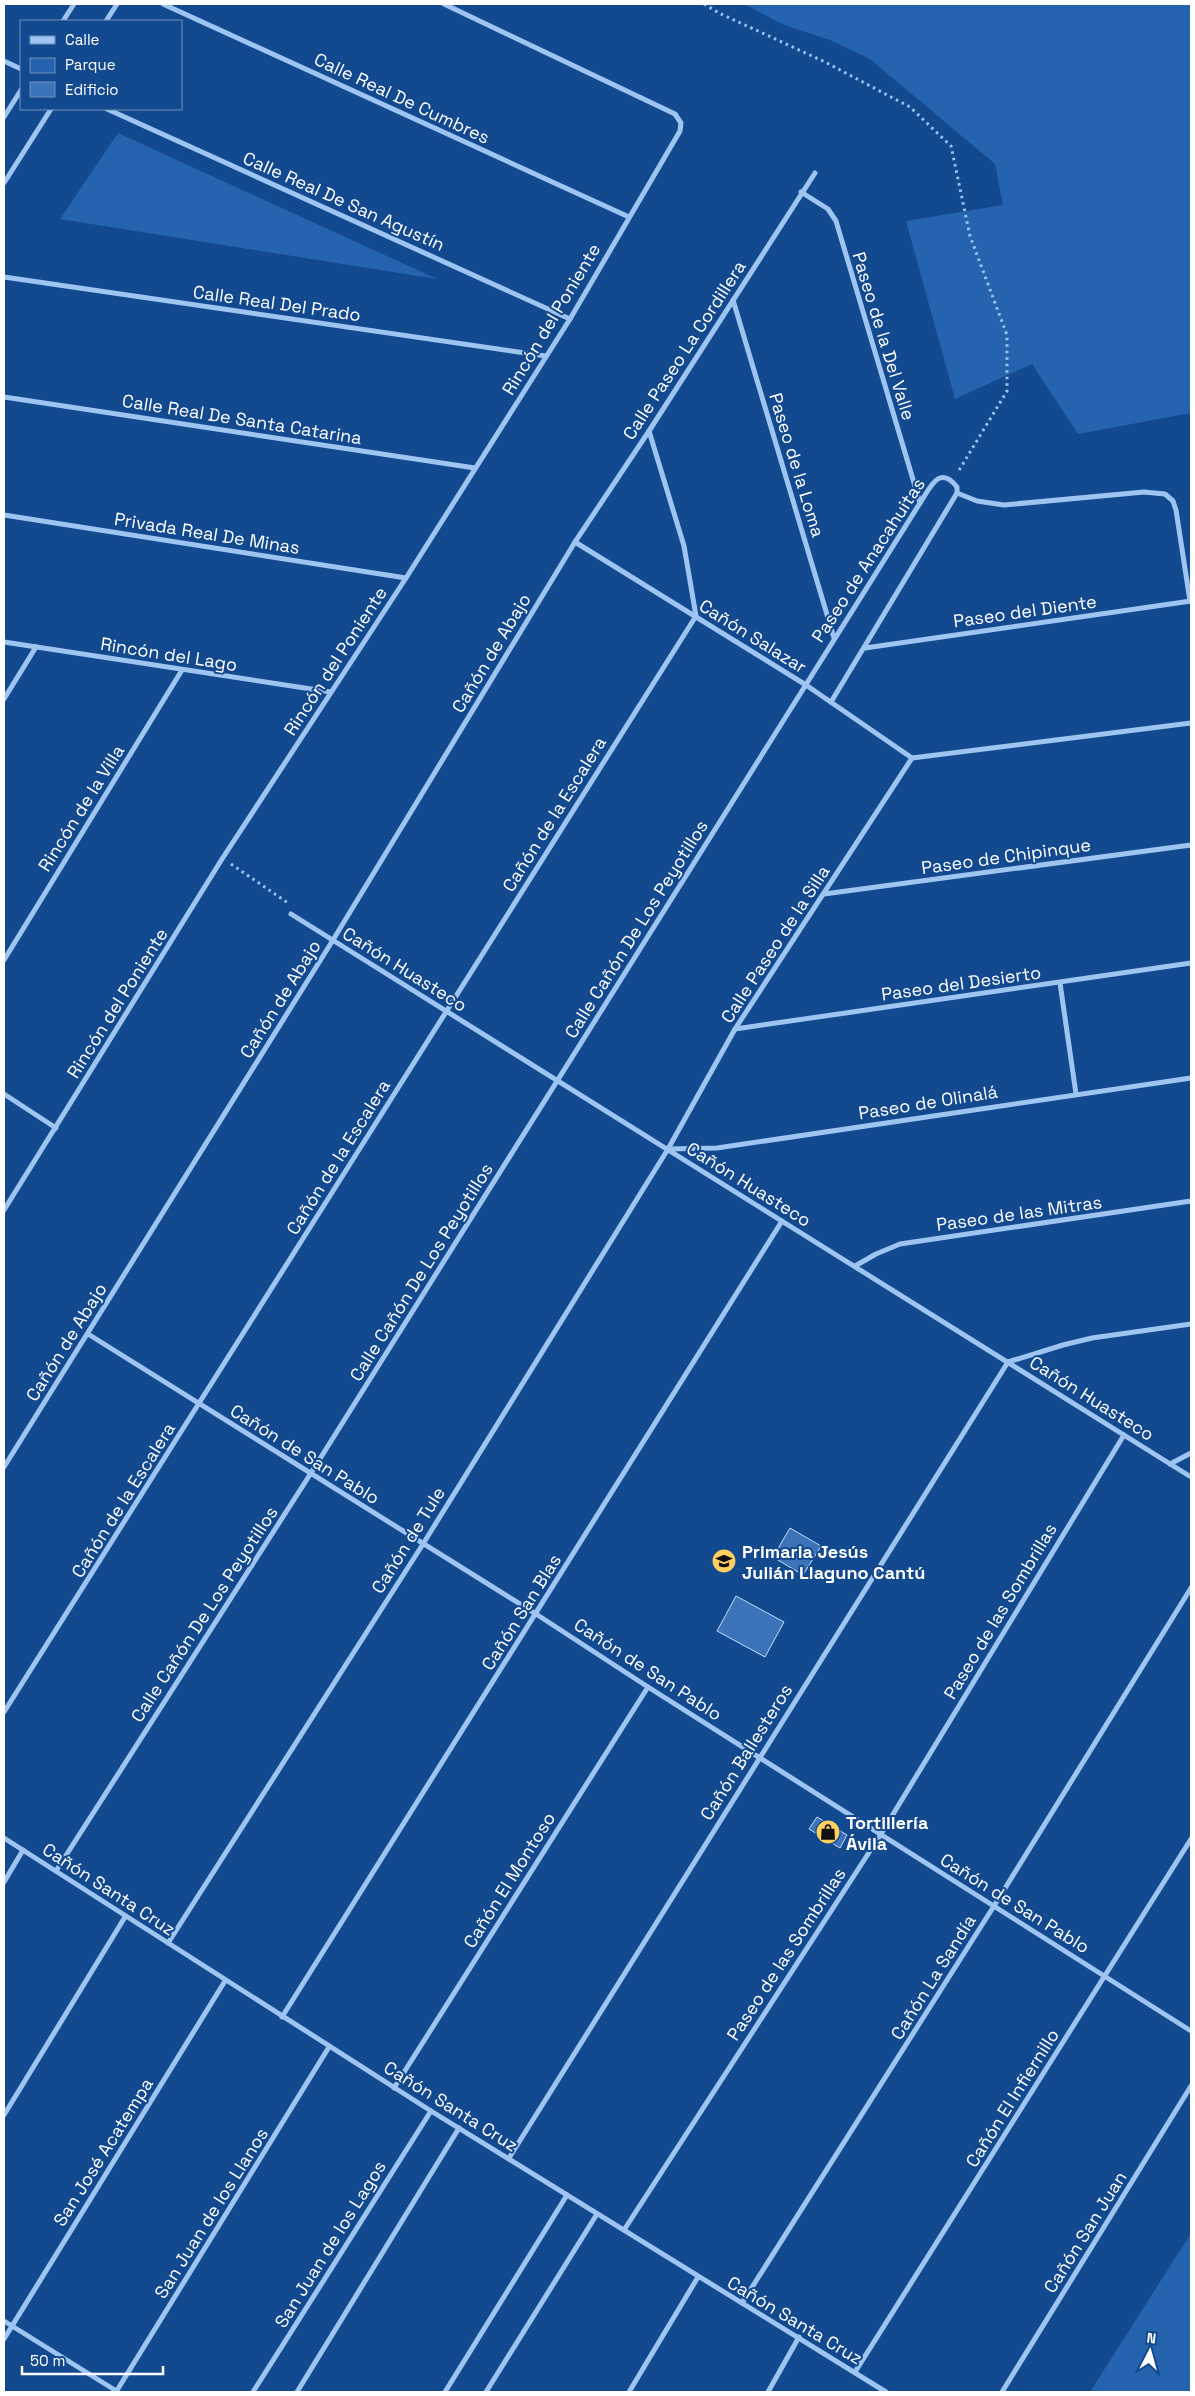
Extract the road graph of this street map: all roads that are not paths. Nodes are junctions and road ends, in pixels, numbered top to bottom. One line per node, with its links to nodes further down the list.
1 (74, 4): 5 (street)
2 (117, 4): 6 (street)
3 (163, 4): 16 (street, Calle Real De Cumbres)
4 (444, 4): 16 (street, Rincón del Poniente)
5 (64, 20)
6 (107, 20)
7 (4, 61): 8 (street)
8 (20, 69)
9 (20, 92): 12 (street)
10 (50, 110): 14 (street)
11 (108, 110): 19 (street, Calle Real De San Agustín)
12 (4, 117)
13 (814, 173): 15 (street, Calle Paseo La Cordillera)
14 (4, 183)
15 (801, 192): 18 (street, Calle Paseo La Cordillera); 25 (street, Paseo de la Del Valle)
16 (629, 217): 19 (street, Rincón del Poniente)
17 (4, 277): 20 (street, Calle Real Del Prado)
18 (733, 300): 22 (street, Calle Paseo La Cordillera); 31 (street, Paseo de la Loma)
19 (570, 319): 20 (street, Rincón del Poniente)
20 (546, 356): 23 (street, Rincón del Poniente)
21 (4, 397): 23 (street, Calle Real De Santa Catarina)
22 (649, 431): 27 (street, Calle Paseo La Cordillera); 30 (street)
23 (476, 468): 28 (street, Rincón del Poniente)
24 (957, 493): 25 (street, Paseo de Anacahuitas); 29 (street, Paseo del Diente); 34 (street)
25 (920, 503): 31 (street, Paseo de Anacahuitas)
26 (4, 516): 28 (street, Privada Real De Minas)
27 (575, 542): 30 (street, Cañón Salazar); 45 (street, Cañón de Abajo)
28 (406, 578): 37 (street, Rincón del Poniente)
29 (1191, 601): 34 (street, Paseo del Diente)
30 (696, 616): 36 (street, Cañón Salazar); 49 (street, Cañón de la Escalera)
31 (834, 638): 36 (street, Paseo de Anacahuitas)
32 (4, 642): 33 (street, Rincón del Lago)
33 (36, 647): 35 (street, Rincón del Lago); 38 (street)
34 (865, 648): 39 (street)
35 (182, 670): 37 (street, Rincón del Lago); 46 (street, Rincón de la Villa)
36 (806, 685): 39 (street, Cañón Salazar); 52 (street, Calle Cañón De Los Peyotillos)
37 (331, 692): 55 (street, Rincón del Poniente)
38 (4, 699)
39 (831, 702): 41 (street, Cañón Salazar)
40 (1191, 723): 41 (street)
41 (912, 758): 43 (street, Calle Paseo de la Silla)
42 (1191, 845): 43 (street, Paseo de Chipinque)
43 (824, 894): 50 (street, Calle Paseo de la Silla)
44 (292, 914): 45 (street, Cañón Huasteco)
45 (333, 940): 49 (street, Cañón Huasteco); 62 (street, Cañón de Abajo)
46 (4, 960)
47 (1191, 963): 48 (street, Paseo del Desierto)
48 (1060, 983): 50 (street, Paseo del Desierto); 54 (street)
49 (445, 1010): 52 (street, Cañón Huasteco); 64 (street, Cañón de la Escalera)
50 (735, 1029): 56 (street, Calle Paseo de la Silla)
51 (1191, 1078): 54 (street, Paseo de Olinalá)
52 (557, 1080): 56 (street, Cañón Huasteco); 69 (street, Calle Cañón De Los Peyotillos)
53 (4, 1094): 55 (street)
54 (1076, 1094): 56 (street, Paseo de Olinalá)
55 (56, 1128): 58 (street, Rincón del Poniente)
56 (668, 1149): 59 (street, Cañón Huasteco); 71 (street, Cañón de Tule)
57 (1191, 1202): 60 (street, Paseo de las Mitras)
58 (4, 1210)
59 (782, 1221): 60 (street, Cañón Huasteco); 73 (street, Cañón San Blas)
60 (855, 1266): 63 (street, Cañón Huasteco)
61 (1191, 1324): 63 (street)
62 (88, 1334): 64 (street, Cañón de San Pablo); 68 (street, Cañón de Abajo)
63 (1008, 1362): 65 (street, Cañón Huasteco); 76 (street, Cañón Ballesteros)
64 (200, 1405): 69 (street, Cañón de San Pablo); 75 (street, Cañón de la Escalera)
65 (1124, 1435): 67 (street, Cañón Huasteco); 77 (street, Paseo de las Sombrillas)
66 (1191, 1454): 67 (street)
67 (1170, 1464): 70 (street, Cañón Huasteco)
68 (4, 1467)
69 (311, 1473): 71 (street, Cañón de San Pablo); 81 (street, Calle Cañón De Los Peyotillos)
70 (1191, 1477)
71 (423, 1544): 73 (street, Cañón de San Pablo); 85 (street, Cañón de Tule)
72 (1191, 1588): 83 (street, Cañón La Sandía)
73 (536, 1614): 74 (street, Cañón de San Pablo); 88 (street, Cañón San Blas)
74 (648, 1687): 76 (street, Cañón de San Pablo); 92 (street, Cañón El Montoso)
75 (4, 1712)
76 (759, 1756): 77 (street, Cañón de San Pablo); 96 (street, Cañón Ballesteros)
77 (881, 1834): 83 (street, Cañón de San Pablo); 99 (street, Paseo de las Sombrillas)
78 (4, 1838): 80 (street, Cañón Santa Cruz)
79 (1191, 1838): 86 (street, Cañón El Infiernillo)
80 (23, 1850): 81 (street, Cañón Santa Cruz); 82 (street)
81 (56, 1872): 84 (street, Cañón Santa Cruz)
82 (4, 1882)
83 (994, 1906): 86 (street, Cañón de San Pablo); 101 (street, Cañón La Sandía)
84 (126, 1917): 85 (street, Cañón Santa Cruz); 94 (street)
85 (168, 1943): 87 (street, Cañón Santa Cruz)
86 (1105, 1976): 89 (street, Cañón de San Pablo); 106 (street, Cañón El Infiernillo)
87 (225, 1981): 88 (street, Cañón Santa Cruz); 103 (street, San José Acatempa)
88 (282, 2017): 90 (street, Cañón Santa Cruz)
89 (1191, 2031)
90 (329, 2048): 92 (street, Cañón Santa Cruz); 107 (street, San Juan de los Llanos)
91 (1191, 2086): 115 (street, Cañón San Juan)
92 (394, 2088): 93 (street, Cañón Santa Cruz)
93 (431, 2111): 95 (street, Cañón Santa Cruz); 108 (street, San Juan de los Lagos)
94 (4, 2115)
95 (459, 2128): 96 (street, Cañón Santa Cruz); 109 (street)
96 (509, 2158): 97 (street, Cañón Santa Cruz)
97 (567, 2194): 98 (street, Cañón Santa Cruz); 110 (street)
98 (598, 2214): 99 (street, Cañón Santa Cruz); 111 (street)
99 (624, 2230): 100 (street, Cañón Santa Cruz)
100 (698, 2277): 101 (street, Cañón Santa Cruz); 112 (street)
101 (742, 2303): 104 (street, Cañón Santa Cruz)
102 (4, 2322): 103 (street)
103 (11, 2326): 105 (street, San José Acatempa); 107 (street)
104 (799, 2337): 106 (street, Cañón Santa Cruz); 113 (street)
105 (4, 2339)
106 (855, 2372): 114 (street, Cañón Santa Cruz)
107 (117, 2392)
108 (252, 2392)
109 (297, 2392)
110 (445, 2392)
111 (486, 2392)
112 (629, 2392)
113 (768, 2392)
114 (886, 2392)
115 (1002, 2392)

